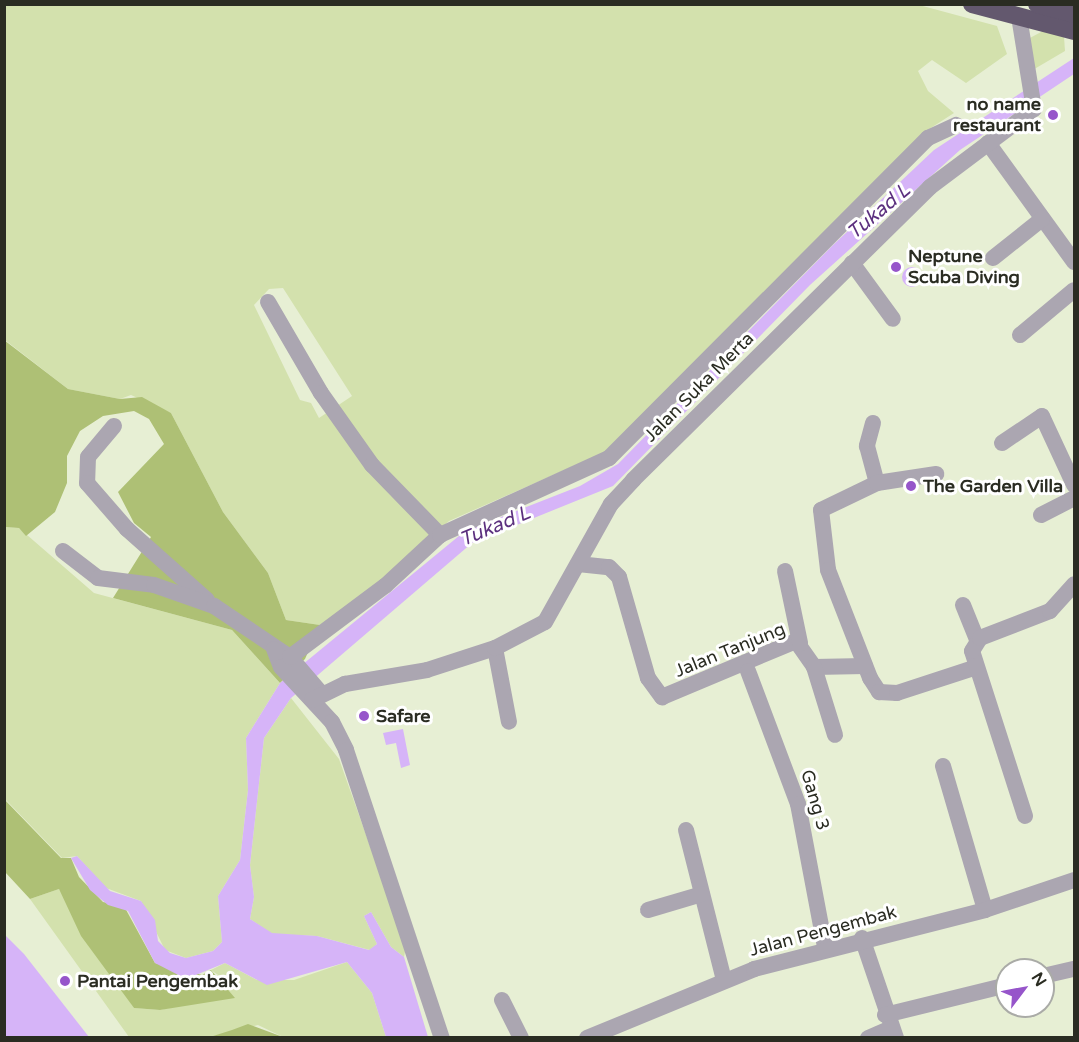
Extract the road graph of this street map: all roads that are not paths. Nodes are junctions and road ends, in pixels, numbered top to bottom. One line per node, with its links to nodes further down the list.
1 (972, 4): 3 (highway)
2 (1043, 6): 4 (highway)
3 (1019, 16): 4 (highway); 6 (street, Jalan Suka Merta)
4 (1069, 21)
5 (956, 125): 23 (street)
6 (988, 143): 7 (street); 9 (street, Jalan Suka Merta)
7 (1042, 219): 8 (street); 10 (street)
8 (993, 258)
9 (852, 262): 13 (street); 25 (street, Jalan Suka Merta)
10 (1074, 262)
11 (1074, 290): 14 (street)
12 (268, 302): 23 (street)
13 (893, 319)
14 (1020, 335)
15 (873, 423): 19 (street)
16 (114, 426): 29 (street)
17 (1002, 442): 20 (street)
18 (936, 474): 19 (street)
19 (877, 483): 34 (street)
20 (1074, 485)
21 (1074, 498): 22 (street)
22 (1041, 515)
23 (440, 535): 33 (street)
24 (63, 551): 29 (street)
25 (578, 564): 31 (street, Jalan Tanjung); 32 (street, Jalan Suka Merta)
26 (785, 571): 31 (street)
27 (1074, 584): 30 (street)
28 (963, 605): 30 (street)
29 (214, 606): 33 (street)
30 (977, 639): 36 (street)
31 (800, 643): 35 (street, Jalan Tanjung)
32 (495, 648): 38 (street, Jalan Suka Merta); 39 (street)
33 (291, 664): 38 (street)
34 (865, 666): 35 (street); 36 (street)
35 (814, 667): 40 (street, Jalan Tanjung)
36 (974, 668): 42 (street)
37 (748, 670): 49 (street, Gang 3)
38 (313, 693): 56 (street)
39 (509, 723)
40 (835, 735)
41 (943, 766): 47 (street)
42 (1025, 816)
43 (686, 831): 45 (street)
44 (1074, 880): 47 (street, Jalan Pengembak)
45 (702, 894): 46 (street); 52 (street)
46 (648, 910)
47 (985, 910): 48 (street, Jalan Pengembak)
48 (862, 938): 49 (street, Jalan Pengembak); 55 (street)
49 (825, 947): 52 (street, Jalan Pengembak)
50 (1074, 969): 51 (street)
51 (1055, 973)
52 (724, 980): 58 (street, Jalan Pengembak)
53 (995, 989): 55 (street)
54 (502, 1000): 57 (street)
55 (891, 1027): 59 (street)
56 (441, 1038)
57 (521, 1038)
58 (587, 1038)
59 (868, 1038)

